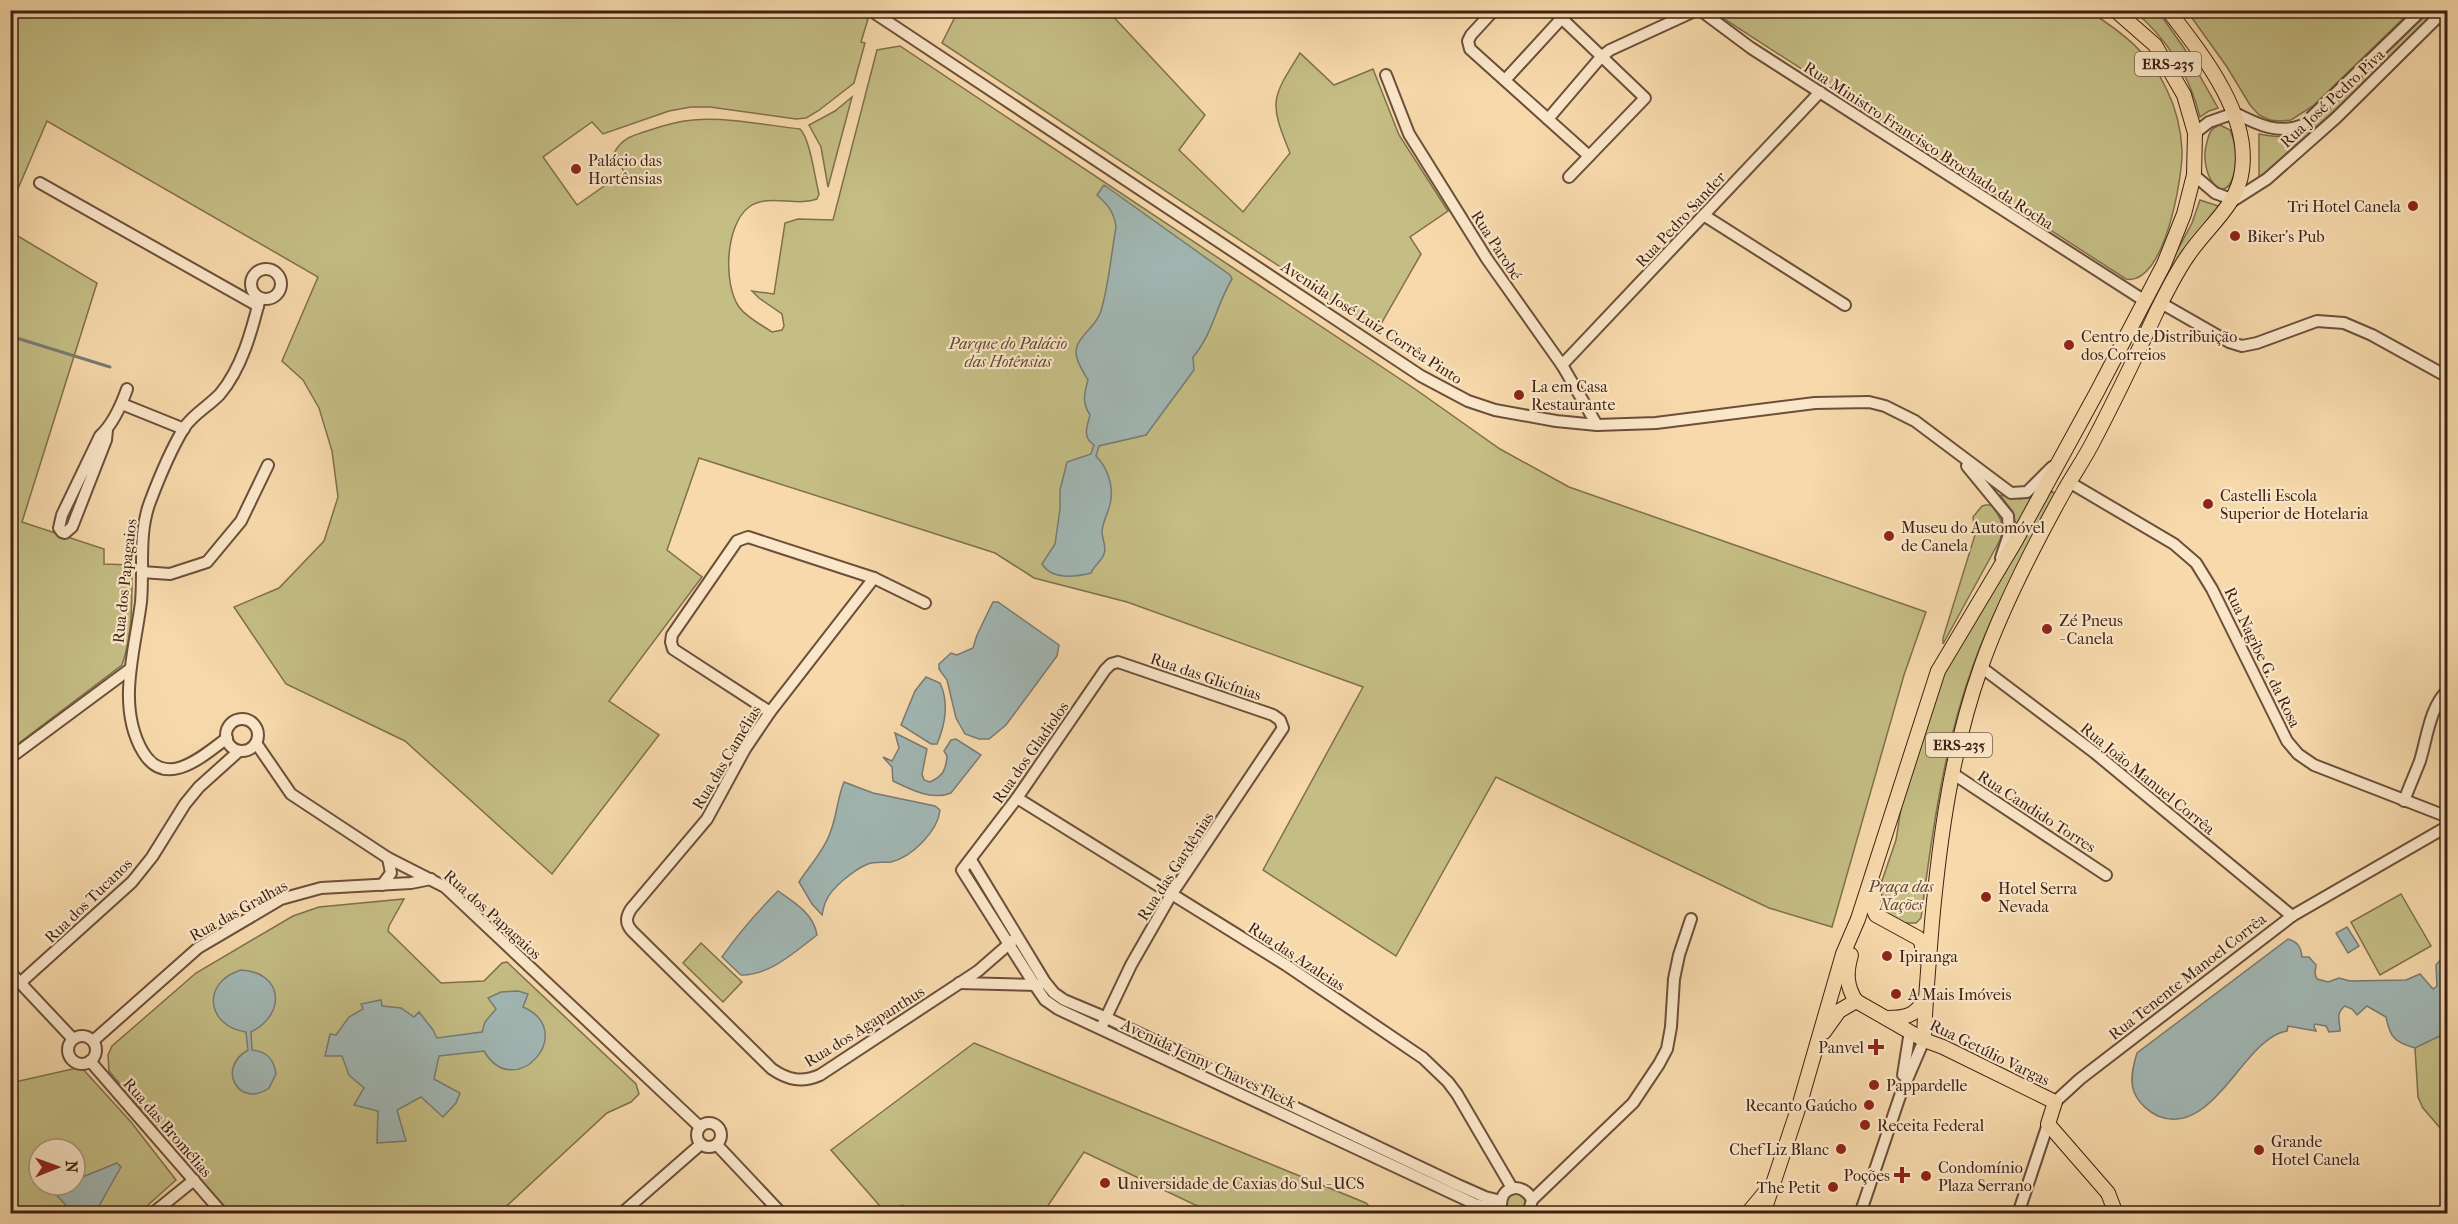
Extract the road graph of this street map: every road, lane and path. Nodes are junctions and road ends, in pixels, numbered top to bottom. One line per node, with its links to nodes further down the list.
1 (870, 10): 30 (street, Avenida José Luiz Corrêa Pinto)
2 (1494, 10): 11 (street)
3 (1698, 10): 9 (street); 12 (street, Rua Ministro Francisco Brochado da Rocha)
4 (2115, 10): 15 (main road, ERS-235)
5 (2168, 10): 13 (main road, ERS-235)
6 (2422, 10): 13 (street, Rua José Pedro Piva)
7 (2445, 10): 20 (street, Rua José Pedro Piva)
8 (1557, 14): 9 (street); 11 (street)
9 (1601, 57): 14 (street); 16 (street)
10 (1386, 75): 25 (street, Rua Parobé)
11 (1505, 80): 14 (street)
12 (1820, 92): 21 (street, Rua Pedro Sander); 22 (street, Rua Ministro Francisco Brochado da Rocha)
13 (2235, 113): 15 (street); 20 (main road, ERS-235)
14 (1548, 119): 16 (street)
15 (2194, 134): 17 (main road, ERS-235)
16 (1588, 156): 18 (street)
17 (2194, 175): 20 (street); 22 (main road, ERS-235)
18 (1569, 177)
19 (40, 183): 31 (street, Rua dos Papagaios)
20 (2234, 200): 23 (main road, ERS-235)
21 (1705, 216): 24 (street); 25 (street, Rua Pedro Sander)
22 (2145, 300): 28 (main road, ERS-235)
23 (2161, 303): 26 (street); 36 (main road, ERS-235)
24 (1845, 305)
25 (1562, 365): 30 (street, Rua Parobé)
26 (2448, 377)
27 (127, 389): 29 (street)
28 (2097, 392): 34 (main road, ERS-235); 36 (main road)
29 (122, 404): 31 (street); 32 (street)
30 (1597, 424): 33 (street, Avenida José Luiz Corrêa Pinto)
31 (184, 429): 37 (street, Rua dos Papagaios)
32 (107, 430): 32 (street)
33 (1953, 450): 34 (street, Avenida José Luiz Corrêa Pinto); 38 (street, Avenida José Luiz Corrêa Pinto)
34 (2063, 453): 38 (main road, ERS-235)
35 (268, 465): 37 (street)
36 (2069, 482): 42 (main road, ERS-235); 53 (street, Rua Nagibe G. da Rosa)
37 (142, 572): 43 (street, Rua dos Papagaios)
38 (1996, 572): 56 (main road, ERS-235)
39 (874, 578): 40 (street); 45 (street, Rua das Camélias); 45 (street)
40 (925, 603)
41 (1114, 663): 46 (street, Rua das Glicínias); 52 (street, Rua dos Gladiolos)
42 (1981, 667): 51 (main road, ERS-235); 65 (street, Rua João Manuel Corrêa)
43 (130, 669): 47 (street, Rua dos Papagaios); 50 (street)
44 (2448, 690): 53 (street)
45 (770, 712): 68 (street, Rua das Camélias)
46 (1283, 725): 64 (street, Rua das Gardênias)
47 (227, 738): 48 (street, Rua dos Papagaios); 49 (street)
48 (256, 744): 49 (street); 57 (street, Rua dos Papagaios)
49 (239, 751): 75 (street, Rua dos Tucanos)
50 (10, 758)
51 (1952, 773): 60 (street, Rua Candido Torres); 62 (main road, ERS-235)
52 (1017, 798): 58 (street, Rua dos Gladiolos); 64 (street, Rua das Azaleias)
53 (2404, 801): 54 (street, Rua Nagibe G. da Rosa)
54 (2448, 817)
55 (2448, 826): 65 (street, Rua Tenente Manoel Corrêa)
56 (1882, 844): 67 (main road, ERS-235); 69 (main road)
57 (388, 858): 61 (street, Rua dos Papagaios); 63 (street)
58 (971, 860): 59 (street, Rua dos Gladiolos); 71 (street, Avenida Jenny Chaves Fleck)
59 (962, 870): 72 (street, Avenida Jenny Chaves Fleck)
60 (2106, 875)
61 (432, 879): 63 (street, Rua das Gralhas); 92 (street, Rua dos Papagaios)
62 (1936, 882): 70 (main road); 74 (main road, ERS-235)
63 (382, 885): 86 (street, Rua das Gralhas)
64 (1171, 895): 80 (street, Rua das Gardênias); 97 (street, Rua das Azaleias)
65 (2292, 916): 90 (street, Rua Tenente Manoel Corrêa)
66 (1690, 919): 99 (street)
67 (1858, 919): 69 (main road); 79 (main road); 87 (main road, ERS-235)
68 (626, 923): 76 (street, Rua dos Agapanthus)
69 (1889, 924): 70 (main road)
70 (1908, 930): 74 (main road)
71 (1017, 937): 72 (street, Rua dos Agapanthus); 77 (street, Avenida Jenny Chaves Fleck)
72 (1007, 944): 76 (street, Rua dos Agapanthus); 77 (street, Avenida Jenny Chaves Fleck)
73 (10, 972): 75 (street)
74 (1927, 975): 78 (main road, ERS-235)
75 (20, 983): 84 (street)
76 (958, 983): 77 (street)
77 (1040, 984): 80 (street, Avenida Jenny Chaves Fleck); 82 (street, Avenida Jenny Chaves Fleck)
78 (1925, 999): 81 (main road); 85 (main road, ERS-235)
79 (1856, 1001): 81 (main road); 87 (main road)
80 (1107, 1018): 82 (street, Rua das Gardênias); 98 (street, Avenida Jenny Chaves Fleck)
81 (1887, 1018): 83 (main road, Rua Getúlio Vargas)
82 (1101, 1028): 98 (street, Avenida Jenny Chaves Fleck)
83 (1910, 1031): 85 (main road, Rua Getúlio Vargas); 89 (street)
84 (73, 1039): 86 (street); 88 (street)
85 (1924, 1040): 89 (street, ERS-235); 90 (main road, Rua Getúlio Vargas)
86 (93, 1041): 88 (street)
87 (1815, 1050): 96 (main road)
88 (90, 1061): 95 (street, Rua das Bromélias)
89 (1900, 1096): 106 (street, ERS-235)
90 (2055, 1102): 91 (main road, Rua Tenente Manoel Corrêa)
91 (2048, 1124): 107 (street, Rua Tenente Manoel Corrêa); 108 (main road)
92 (700, 1127): 93 (street); 94 (street)
93 (700, 1144): 94 (street); 102 (street)
94 (717, 1145): 103 (street)
95 (194, 1180): 100 (street); 101 (street, Rua das Bromélias)
96 (1774, 1181): 104 (main road); 105 (main road)
97 (1512, 1188): 98 (street); 99 (street)
98 (1503, 1208)
99 (1532, 1208)
100 (152, 1214)
101 (223, 1214)
102 (621, 1214)
103 (782, 1214)
104 (1747, 1214)
105 (1763, 1214)
106 (1860, 1214)
107 (2018, 1214)
108 (2116, 1214)

